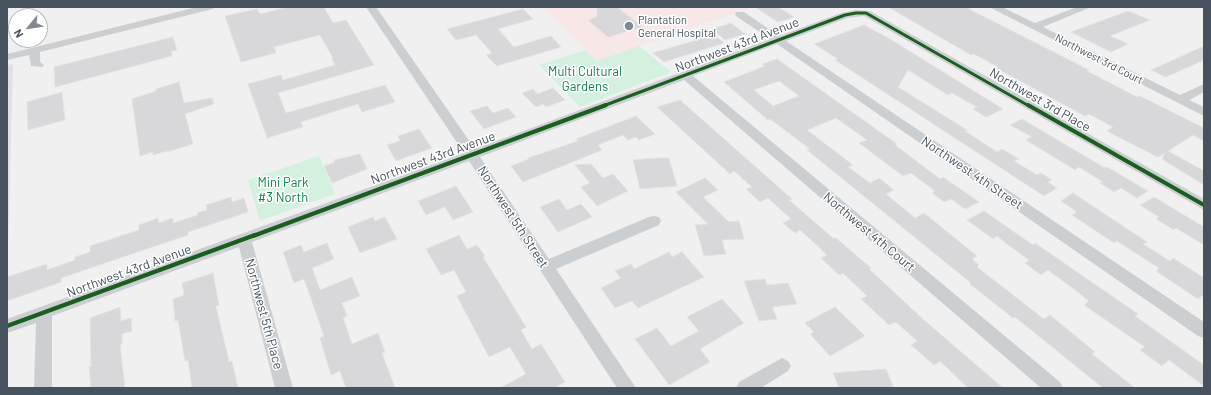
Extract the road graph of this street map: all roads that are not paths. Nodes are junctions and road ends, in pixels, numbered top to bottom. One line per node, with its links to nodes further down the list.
1 (209, 7): 9 (street)
2 (371, 7): 16 (street, Northwest 5th Street)
3 (994, 7): 7 (street, Northwest 3rd Court)
4 (1086, 7): 7 (street)
5 (866, 13): 8 (street, Northwest 43rd Avenue); 17 (street, Northwest 3rd Place)
6 (740, 14): 8 (street, Northwest 4th Street)
7 (1035, 27): 14 (street, Northwest 3rd Court)
8 (779, 40): 12 (street, Northwest 43rd Avenue); 23 (street, Northwest 4th Street)
9 (34, 50): 10 (street); 11 (street)
10 (7, 57)
11 (38, 64)
12 (685, 75): 16 (street, Northwest 43rd Avenue); 29 (street, Northwest 4th Court)
13 (1204, 87): 14 (street)
14 (1180, 100): 15 (street, Northwest 3rd Court)
15 (1204, 112)
16 (472, 155): 19 (street, Northwest 43rd Avenue); 20 (street, Northwest 5th Street)
17 (1204, 204)
18 (654, 221): 20 (street)
19 (244, 239): 21 (street, Northwest 43rd Avenue); 26 (street, Northwest 5th Place)
20 (546, 267): 27 (street, Northwest 5th Street)
21 (44, 312): 22 (street, Northwest 43rd Avenue); 25 (street)
22 (7, 326)
23 (1204, 331)
24 (782, 366): 28 (street)
25 (43, 388)
26 (284, 388)
27 (627, 388)
28 (745, 388)
29 (1054, 388)

